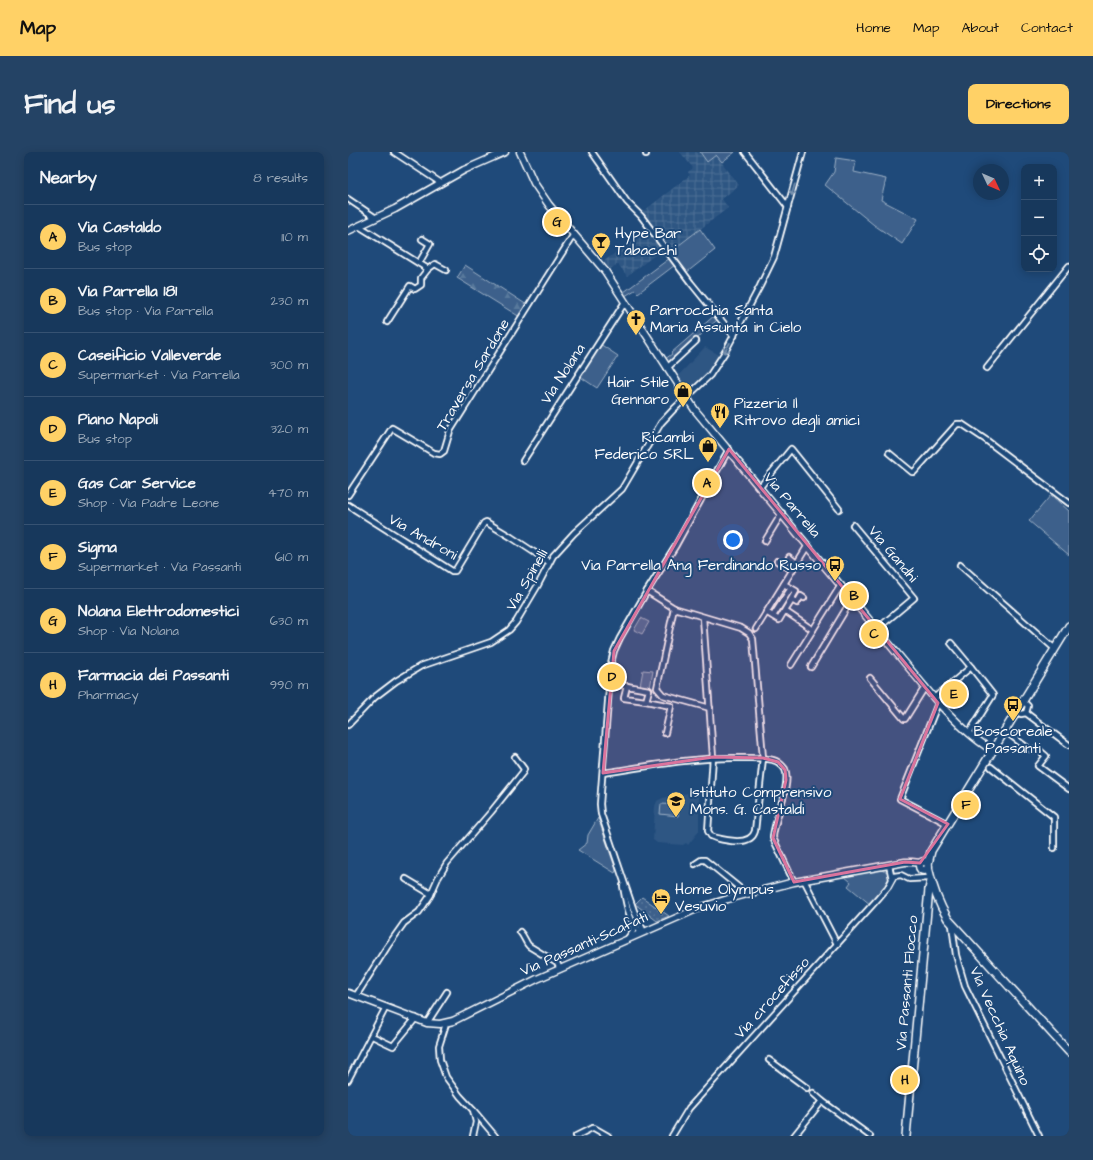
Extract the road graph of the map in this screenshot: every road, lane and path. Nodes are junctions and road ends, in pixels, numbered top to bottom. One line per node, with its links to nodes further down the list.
1 (394, 152): 7 (street)
2 (505, 152): 7 (street)
3 (520, 152): 13 (street)
4 (592, 152): 21 (street)
5 (745, 152): 9 (street)
6 (803, 152): 9 (street, Via Spinelli, one-way to 9)
7 (441, 183): 10 (street)
8 (348, 199): 10 (street)
9 (788, 207): 21 (street, Via Spinelli)
10 (376, 218): 11 (street)
11 (359, 226): 12 (street); 15 (street)
12 (348, 231)
13 (574, 234): 19 (street); 30 (street, Traversa Sardone)
14 (422, 239): 15 (street)
15 (419, 263): 17 (street)
16 (1069, 266): 24 (street)
17 (428, 269): 18 (street); 20 (street)
18 (446, 270)
19 (625, 302): 23 (street); 28 (street, Via Nolana)
20 (387, 322)
21 (734, 336): 25 (street, Via Spinelli, one-way to 25)
22 (696, 341): 23 (street)
23 (667, 368): 25 (street)
24 (988, 368)
25 (686, 398): 26 (street, Via Parrella); 40 (street, Via Spinelli)
26 (729, 449): 29 (street, Via Parrella); 44 (street)
27 (889, 453): 31 (street)
28 (523, 461)
29 (760, 487): 33 (street); 34 (street, Via Parrella)
30 (348, 495)
31 (1069, 503)
32 (348, 505): 40 (street, Via Androni)
33 (839, 509)
34 (782, 513): 36 (street); 37 (street, Via Parrella)
35 (853, 525): 52 (street, Via Gandhi)
36 (764, 541)
37 (808, 545): 42 (street); 43 (street, Via Parrella)
38 (789, 557): 39 (street)
39 (777, 561)
40 (550, 562): 70 (street, Via Spinelli)
41 (960, 565): 55 (street)
42 (784, 584): 48 (street); 48 (street)
43 (840, 585): 46 (street, Via Parrella); 53 (street)
44 (647, 592): 47 (street); 60 (street)
45 (804, 598): 53 (street)
46 (852, 599): 52 (street, Via Parrella); 57 (street)
47 (674, 608): 49 (street); 67 (street)
48 (766, 612): 51 (street)
49 (703, 617): 67 (street); 78 (street)
50 (1069, 626): 55 (main road)
51 (756, 629)
52 (877, 629): 62 (street, Via Parrella)
53 (813, 630): 56 (street)
54 (951, 643): 58 (street)
55 (1055, 649): 64 (main road)
56 (791, 665)
57 (811, 667)
58 (971, 668): 63 (street); 73 (street)
59 (870, 678): 62 (street)
60 (610, 683): 61 (street); 80 (street)
61 (627, 686): 65 (street); 65 (street)
62 (925, 687): 63 (street, Via Parrella)
63 (934, 698): 66 (street, Via Parrella)
64 (1023, 701): 68 (main road); 69 (street)
65 (646, 702): 72 (street)
66 (938, 703): 73 (street, Via Parrella); 82 (street)
67 (710, 708): 77 (street)
68 (1016, 712): 69 (street); 71 (main road)
69 (1026, 713): 74 (street)
70 (348, 725)
71 (1005, 731): 75 (main road); 81 (street)
72 (665, 733)
73 (969, 733): 75 (street, Via Parrella)
74 (1069, 745)
75 (992, 750): 79 (main road)
76 (515, 757): 93 (street)
77 (713, 757): 78 (street); 78 (street); 80 (street)
78 (763, 758): 92 (street)
79 (988, 765): 82 (main road); 83 (street)
80 (603, 773): 89 (street)
81 (1069, 789)
82 (948, 824): 86 (main road)
83 (1054, 848)
84 (695, 864): 94 (street)
85 (889, 865): 86 (street, Via Passanti-Scafati); 88 (street); 90 (street, Via Passanti-Scafati)
86 (924, 865): 91 (main road)
87 (406, 879): 93 (street)
88 (892, 879): 91 (street); 100 (street, Via crocefisso)
89 (622, 880): 95 (street); 98 (street)
90 (804, 880): 92 (street, Via Passanti-Scafati); 100 (street)
91 (930, 880): 96 (main road); 124 (main road, Via Passanti Flocco)
92 (794, 882): 94 (street, Via Passanti-Scafati)
93 (431, 894): 104 (street)
94 (747, 894): 98 (street, Via Passanti-Scafati)
95 (632, 920): 98 (street); 99 (street)
96 (951, 922): 110 (main road); 125 (street, Via Vecchia Aquino)
97 (520, 932): 101 (street)
98 (643, 932): 99 (street, Via Passanti-Scafati)
99 (628, 939): 101 (street, Via Passanti-Scafati)
100 (837, 944): 121 (street, Via crocefisso)
101 (560, 969): 108 (street, Via Passanti-Scafati)
102 (447, 992): 107 (street)
103 (348, 993): 104 (street, Via Passanti-Scafati)
104 (356, 996): 105 (street, Via Passanti-Scafati)
105 (386, 1007): 106 (street, Via Passanti-Scafati); 109 (street)
106 (416, 1018): 107 (street, Via Passanti-Scafati); 109 (street)
107 (427, 1023): 108 (street, Via Passanti-Scafati)
108 (446, 1024): 116 (street)
109 (372, 1036): 112 (street)
110 (1069, 1052)
111 (769, 1060): 113 (street)
112 (348, 1080)
113 (807, 1088)
114 (813, 1093): 115 (street)
115 (822, 1101): 122 (street); 123 (street)
116 (473, 1110): 117 (street); 118 (street)
117 (473, 1136)
118 (495, 1136)
119 (576, 1136): 120 (street)
120 (608, 1136)
121 (672, 1136)
122 (794, 1136)
123 (870, 1136)
124 (906, 1136)
125 (1039, 1136)

